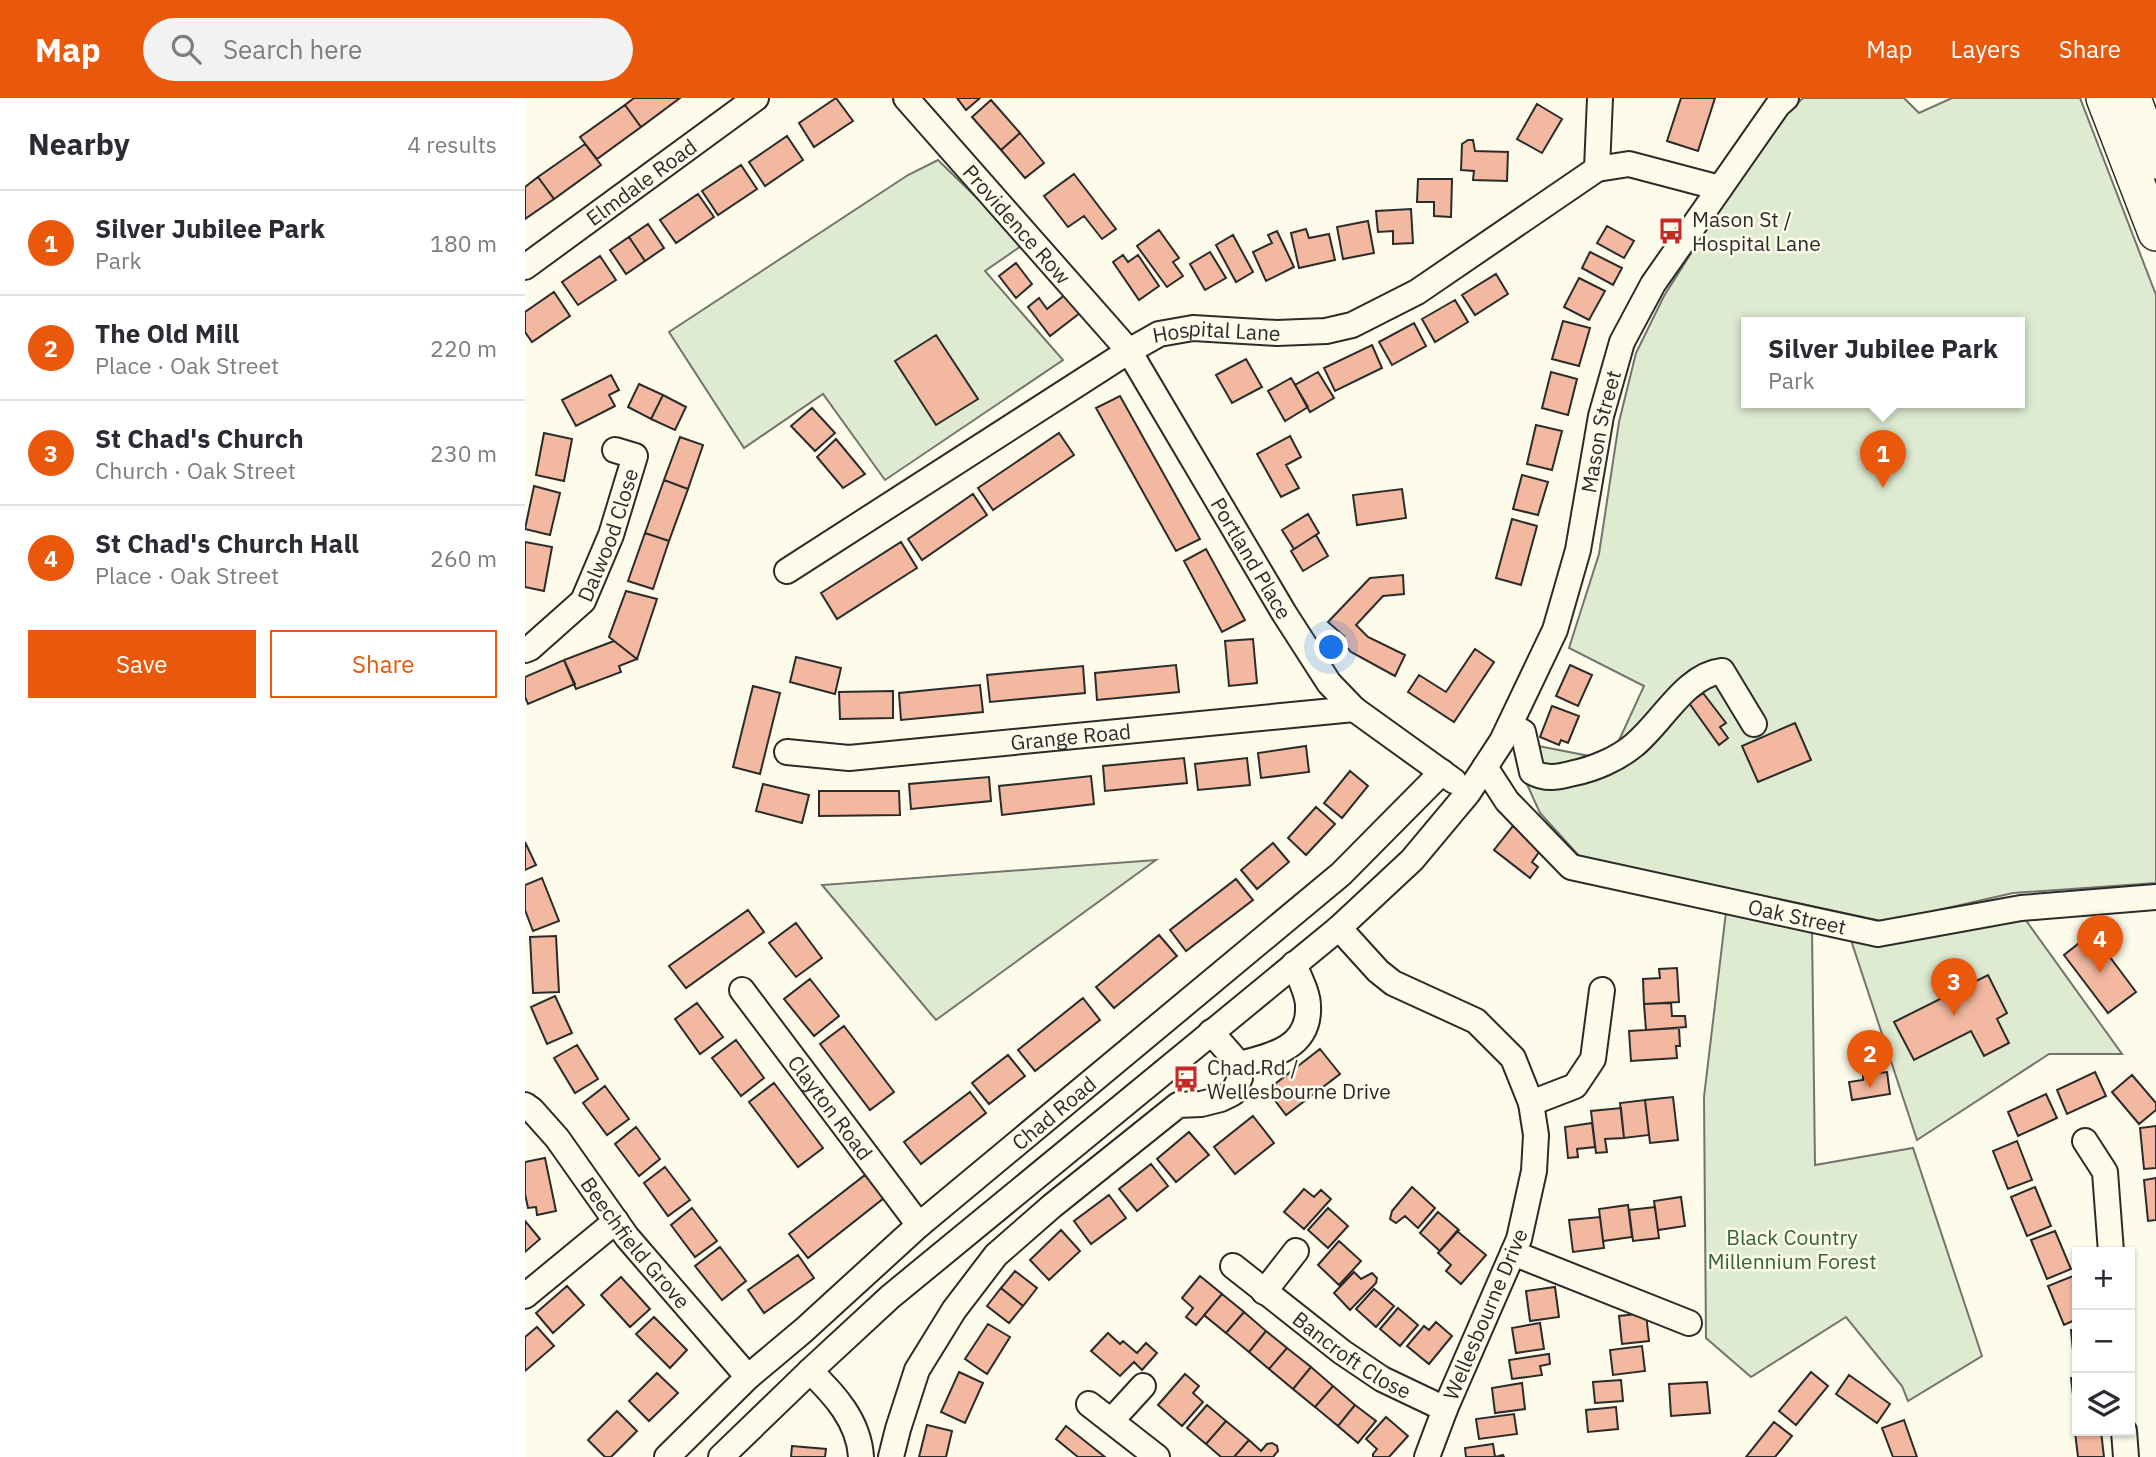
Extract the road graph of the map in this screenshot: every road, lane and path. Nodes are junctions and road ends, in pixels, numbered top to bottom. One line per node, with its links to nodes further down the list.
1 (756, 98): 11 (street, Elmdale Road)
2 (906, 98): 12 (street, Providence Row)
3 (1599, 98): 8 (street)
4 (1786, 98): 9 (street, Mason Street)
5 (2104, 98): 10 (highway)
6 (2133, 98): 7 (highway)
7 (2156, 161)
8 (1597, 169): 9 (street); 12 (street, Hospital Lane)
9 (1720, 188): 18 (street, Mason Street)
10 (2156, 233)
11 (525, 267)
12 (1129, 351): 14 (street, Hospital Lane); 16 (street, Portland Place)
13 (615, 450): 15 (street, Dalwood Close)
14 (787, 571)
15 (525, 650)
16 (1354, 709): 19 (street, Grange Road); 21 (street, Portland Place)
17 (1753, 724): 18 (street)
18 (1510, 725): 20 (street, Mason Street)
19 (787, 752)
20 (1485, 767): 22 (street, Mason Street); 23 (street, Oak Street)
21 (1442, 772): 22 (street, Portland Place); 34 (street, Chad Road)
22 (1468, 793): 24 (street, Chad Road)
23 (2156, 897)
24 (1339, 928): 25 (street, Chad Road); 30 (street, Wellesbourne Drive)
25 (1294, 964): 28 (street, Chad Road); 29 (street)
26 (742, 990): 34 (street, Clayton Road)
27 (1602, 990): 30 (street)
28 (1211, 1032): 29 (street); 42 (street, Chad Road)
29 (1239, 1064): 52 (street)
30 (1531, 1103): 37 (street, Wellesbourne Drive)
31 (525, 1105): 33 (street, Beechfield Grove)
32 (2085, 1141): 35 (street)
33 (615, 1221): 40 (street); 43 (street, Beechfield Grove)
34 (919, 1225): 43 (street, Chad Road)
35 (2111, 1247)
36 (1296, 1251): 39 (street)
37 (1513, 1253): 41 (street); 46 (street, Wellesbourne Drive)
38 (1233, 1266): 39 (street, Bancroft Close)
39 (1263, 1292): 46 (street, Bancroft Close)
40 (525, 1296)
41 (1689, 1322)
42 (810, 1371): 50 (street, Chad Road); 51 (street)
43 (748, 1377): 49 (street, Chad Road)
44 (1143, 1386): 47 (street)
45 (1089, 1404): 47 (street)
46 (1445, 1409): 54 (street, Wellesbourne Drive)
47 (1111, 1421): 53 (street)
48 (2124, 1436): 55 (street)
49 (667, 1457)
50 (721, 1457)
51 (861, 1457)
52 (891, 1457)
53 (1157, 1457)
54 (1427, 1457)
55 (2126, 1457)

